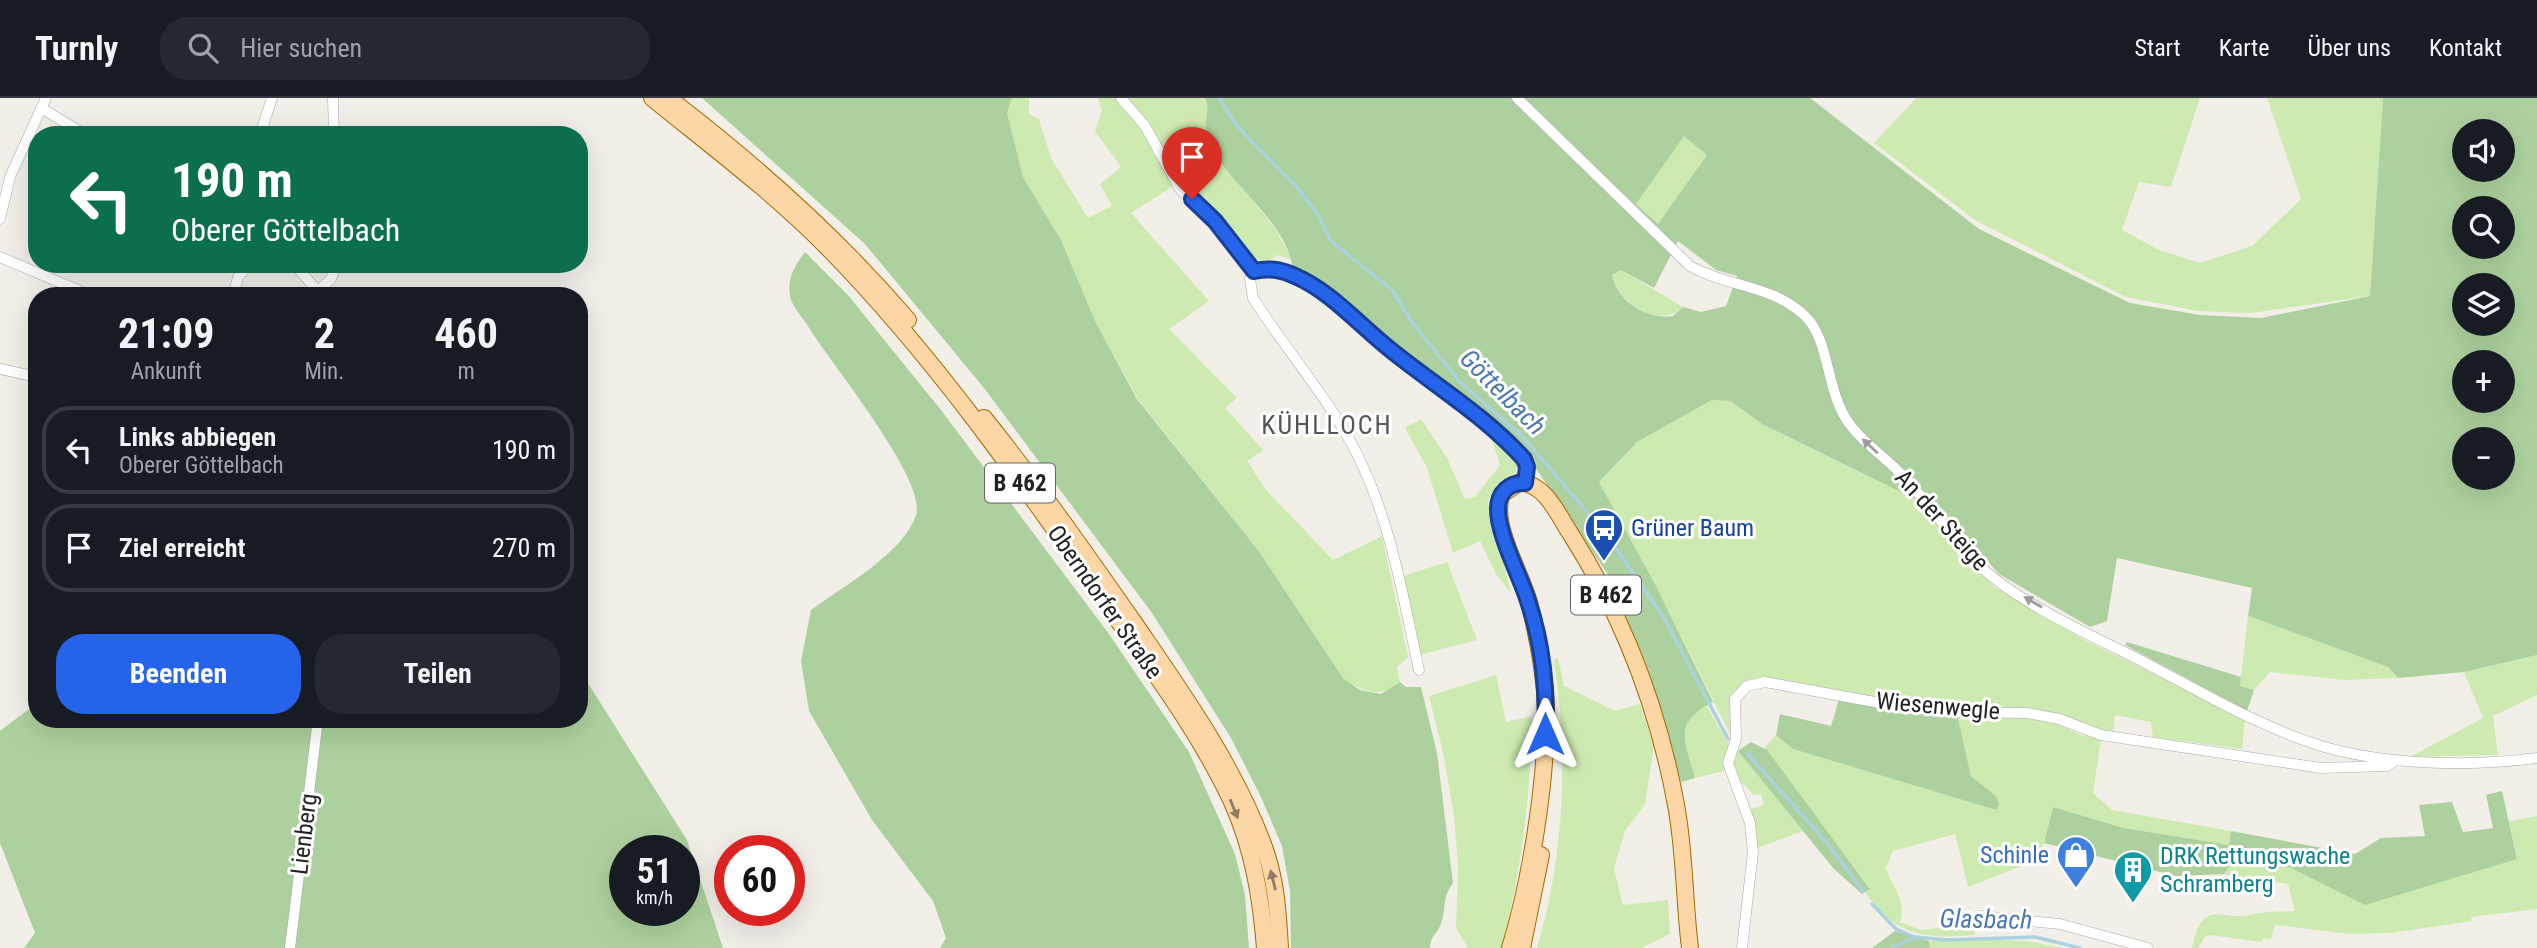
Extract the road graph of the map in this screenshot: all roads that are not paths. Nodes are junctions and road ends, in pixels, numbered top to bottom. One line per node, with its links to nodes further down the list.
1 (272, 98): 10 (street)
2 (332, 98): 11 (street)
3 (652, 98): 31 (main road, Oberndorfer Straße / B 462, one-way to 31)
4 (668, 98): 32 (main road, Oberndorfer Straße / B 462, one-way to 4)
5 (1121, 98): 16 (street)
6 (1517, 98): 28 (street, An der Steige, one-way to 6)
7 (44, 103): 8 (street); 9 (street)
8 (33, 126)
9 (74, 126)
10 (264, 126)
11 (334, 126)
12 (28, 138): 13 (street)
13 (0, 219)
14 (0, 257): 15 (street)
15 (28, 269)
16 (1254, 271): 23 (street); 24 (street)
17 (38, 273): 19 (street)
18 (302, 273): 20 (street)
19 (71, 287)
20 (315, 287)
21 (0, 369): 22 (street)
22 (28, 375)
23 (1525, 483): 26 (main road); 35 (main road, B 462)
24 (1419, 670)
25 (317, 728): 30 (street, Lienberg)
26 (1545, 748): 33 (main road); 34 (main road)
27 (2537, 758): 28 (street, An der Steige)
28 (2397, 760): 36 (street, Wiesenwegle)
29 (1981, 916): 37 (street)
30 (290, 948)
31 (1265, 948)
32 (1280, 948)
33 (1510, 948)
34 (1522, 948)
35 (1690, 948)
36 (1742, 948)
37 (2148, 948)

